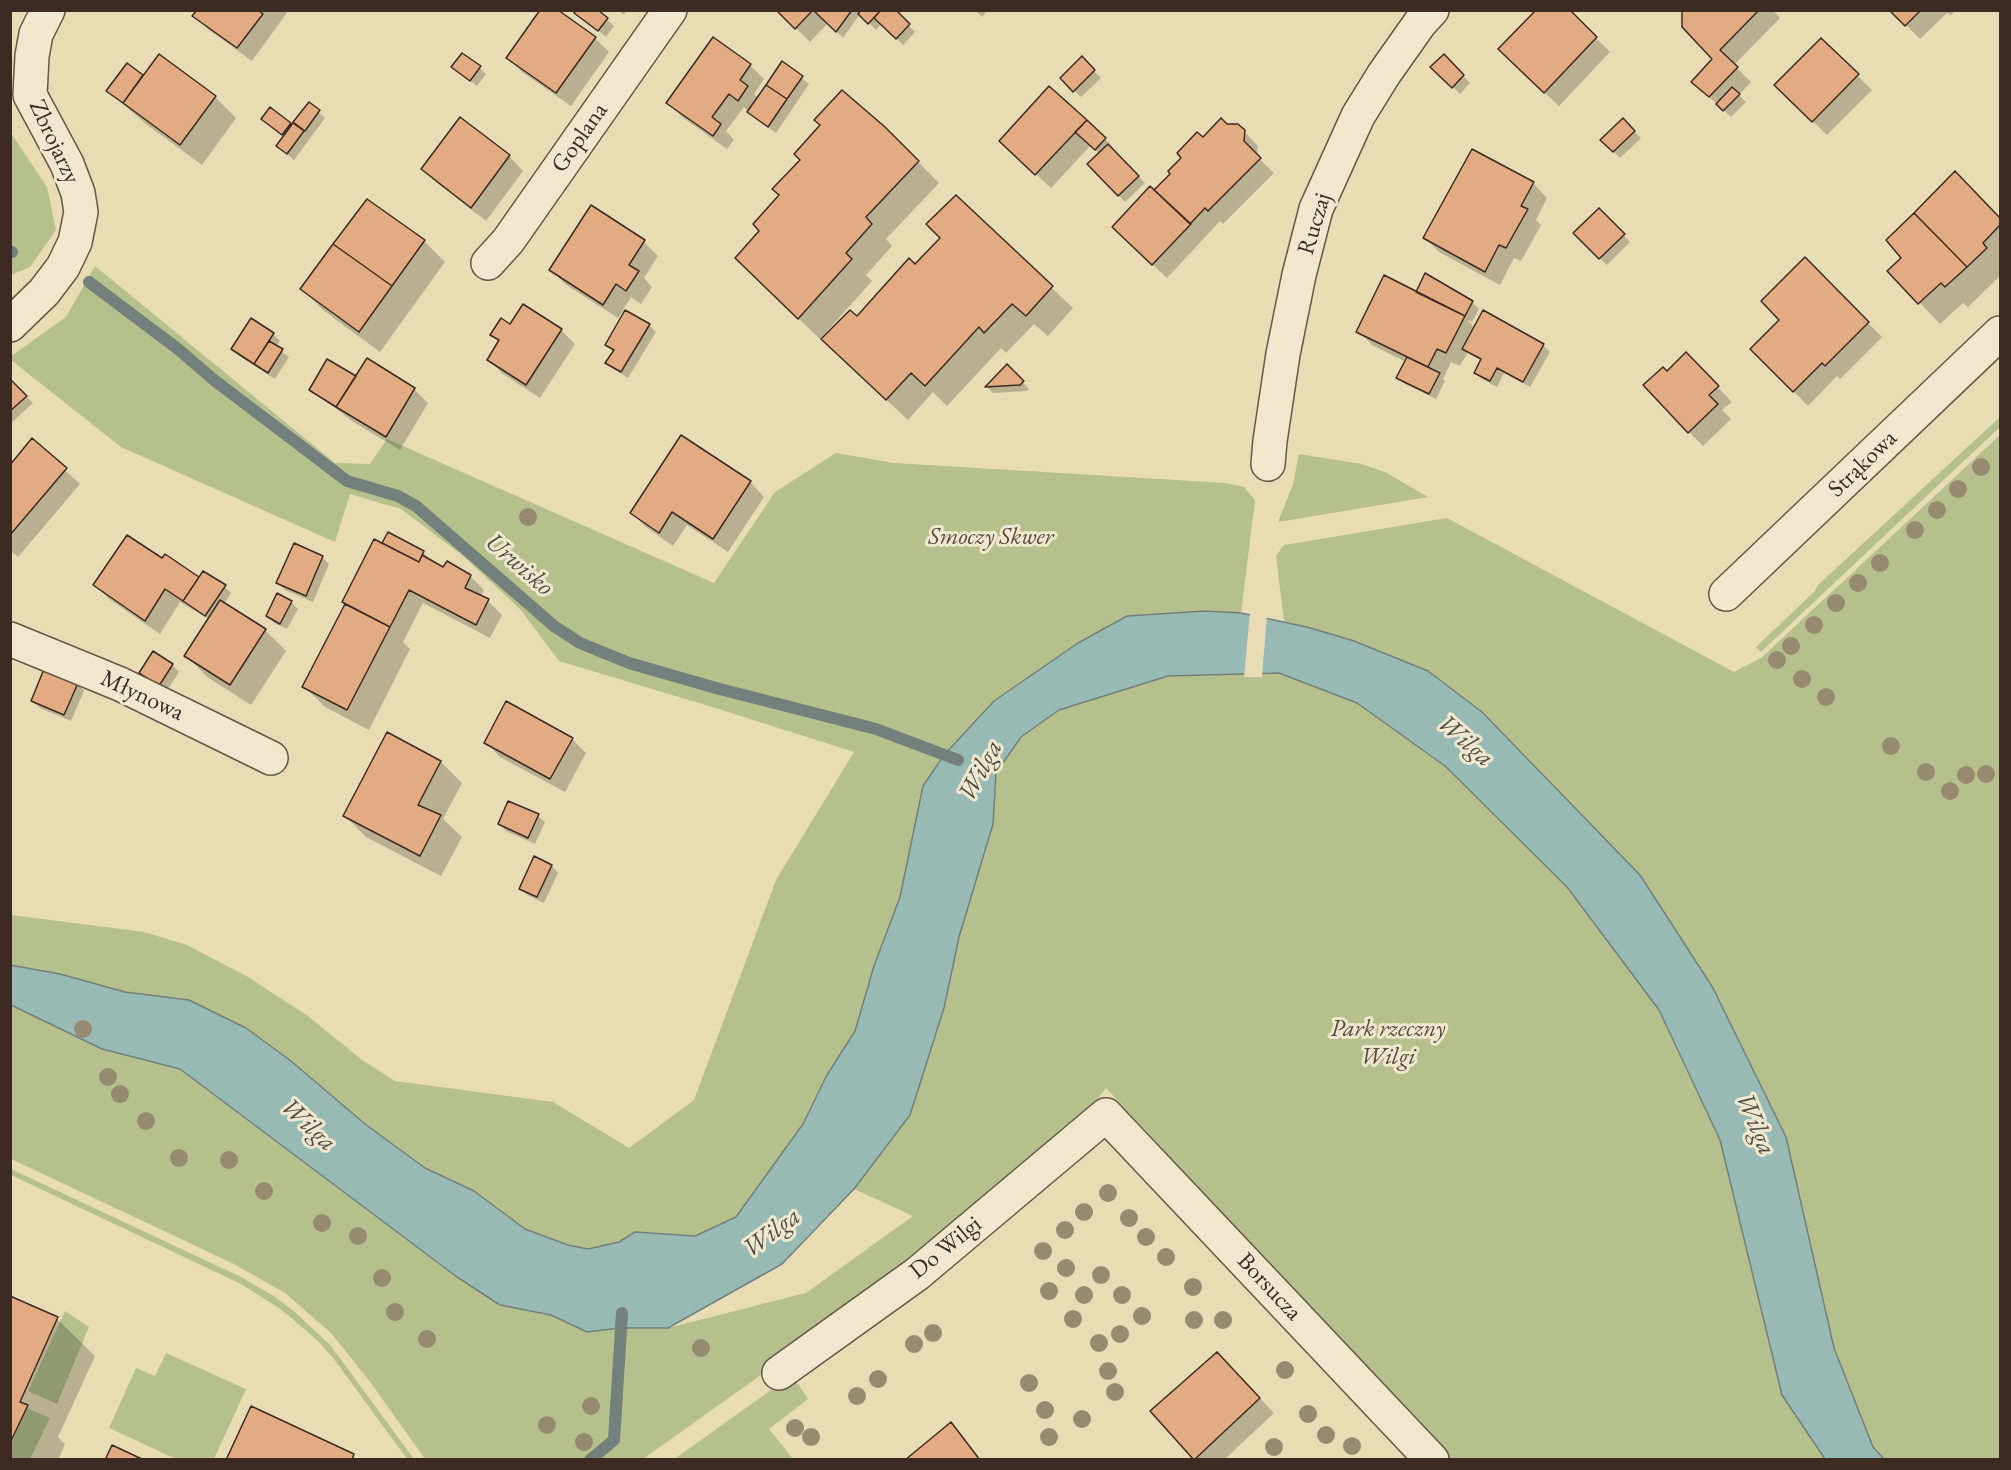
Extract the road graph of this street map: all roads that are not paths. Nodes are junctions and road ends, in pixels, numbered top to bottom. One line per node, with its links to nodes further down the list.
1 (48, 10): 5 (street, Zbrojarzy)
2 (670, 10): 4 (street, Goplana)
3 (1432, 10): 7 (street, Ruczaj)
4 (488, 262)
5 (10, 325)
6 (2001, 333): 8 (street, Strąkowa)
7 (1268, 464)
8 (1726, 594)
9 (10, 639): 10 (street, Młynowa)
10 (271, 758)
11 (1106, 1115): 12 (street, Do Wilgi); 13 (street, Borsucza)
12 (779, 1373)
13 (1432, 1460)

